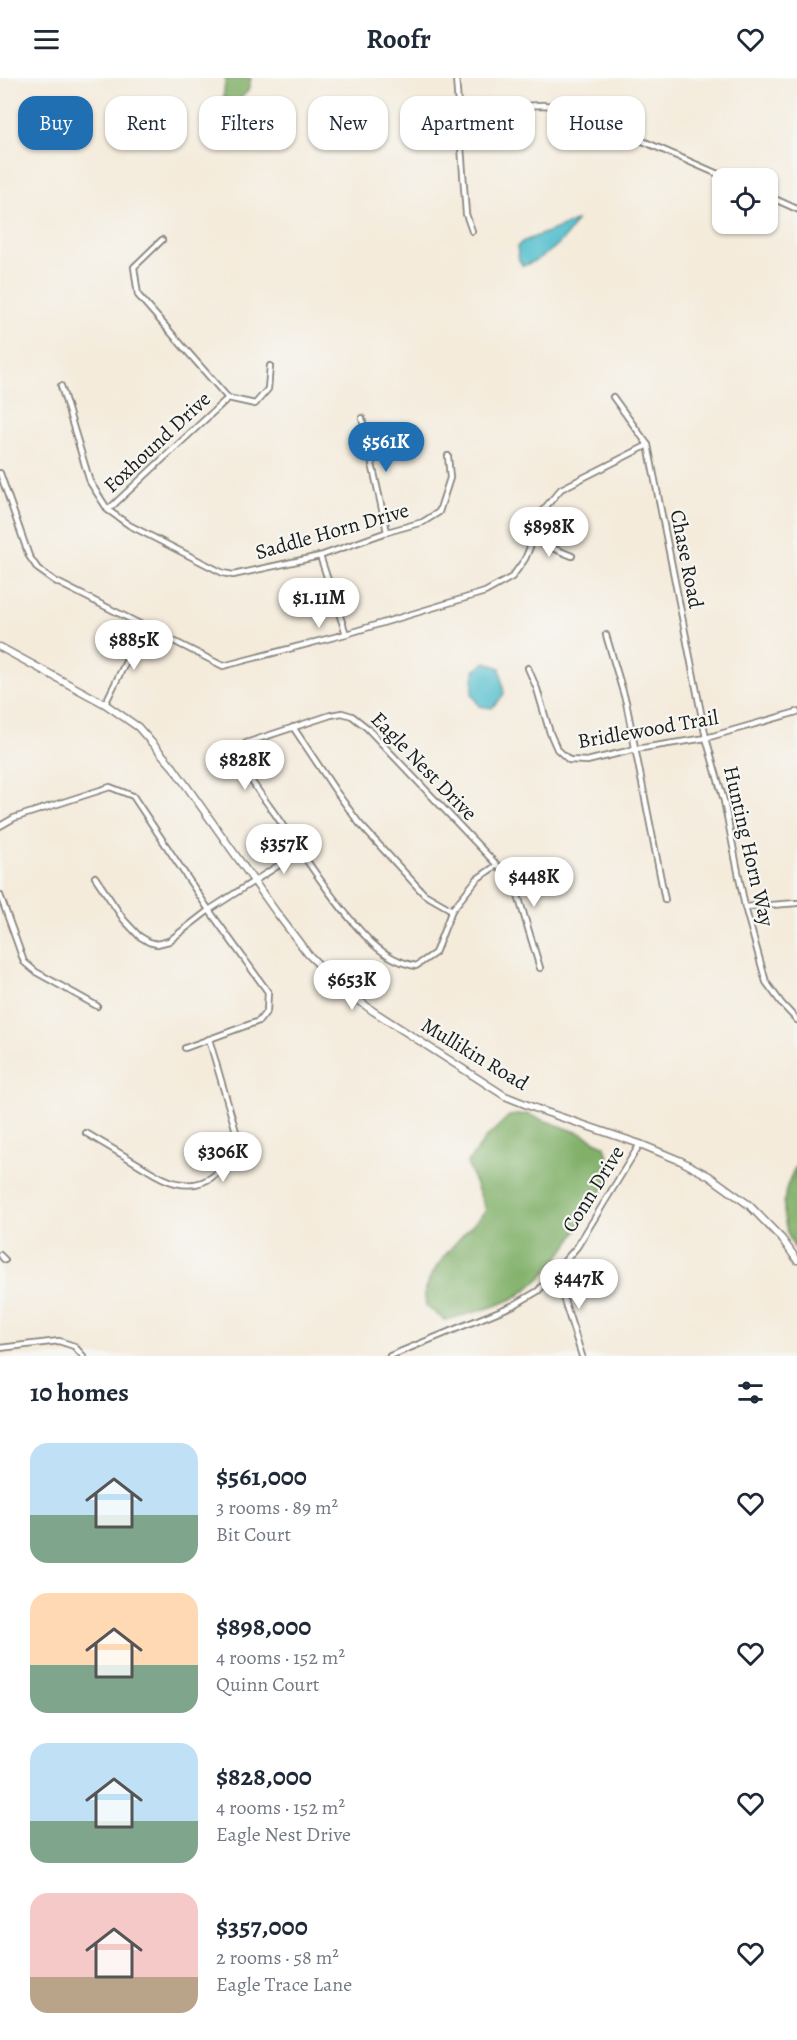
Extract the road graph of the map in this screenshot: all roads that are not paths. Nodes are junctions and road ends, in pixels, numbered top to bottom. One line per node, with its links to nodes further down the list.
1 (456, 78): 2 (street)
2 (457, 96)
3 (535, 107): 5 (street)
4 (461, 150): 8 (street)
5 (712, 171)
6 (778, 200): 7 (street)
7 (797, 209)
8 (472, 231)
9 (162, 240): 13 (street)
10 (270, 366): 13 (street)
11 (61, 386): 18 (street, Saddle Horn Drive)
12 (613, 397): 15 (street, Chase Road)
13 (228, 398): 18 (street, Foxhound Drive)
14 (362, 418): 19 (street)
15 (648, 445): 20 (street); 31 (street, Chase Road)
16 (448, 456): 19 (street, Saddle Horn Drive)
17 (0, 474): 23 (street)
18 (108, 510): 21 (street, Saddle Horn Drive)
19 (387, 532): 21 (street, Saddle Horn Drive)
20 (533, 540): 22 (street); 24 (street)
21 (320, 556): 24 (street)
22 (572, 556)
23 (143, 627): 24 (street); 28 (street)
24 (346, 634)
25 (606, 634): 32 (street)
26 (0, 647): 28 (street, Mullikin Road)
27 (528, 668): 32 (street, Bridlewood Trail)
28 (105, 704): 37 (street, Mullikin Road)
29 (797, 712): 31 (street, Bridlewood Trail)
30 (293, 727): 34 (street, Eagle Nest Drive); 35 (street, Eagle Nest Drive); 43 (street)
31 (706, 738): 32 (street, Bridlewood Trail); 41 (street, Hunting Horn Way)
32 (636, 748): 39 (street)
33 (0, 826): 42 (street)
34 (301, 851): 37 (street); 43 (street, Eagle Nest Drive)
35 (497, 865): 43 (street, Eagle Nest Drive); 44 (street, Eagle Nest Drive)
36 (95, 877): 42 (street)
37 (254, 880): 42 (street); 50 (street, Mullikin Road)
38 (0, 895): 45 (street)
39 (665, 900)
40 (797, 903): 41 (street)
41 (745, 907): 46 (street, Hunting Horn Way)
42 (209, 910): 47 (street)
43 (452, 910)
44 (540, 968)
45 (97, 1006)
46 (797, 1020)
47 (209, 1039): 48 (street); 49 (street)
48 (185, 1048)
49 (86, 1133)
50 (640, 1144): 53 (street, Mullikin Road); 54 (street, Conn Drive)
51 (0, 1255): 52 (street)
52 (5, 1260)
53 (797, 1260)
54 (555, 1272): 57 (street, Conn Drive); 58 (street)
55 (0, 1348): 56 (street)
56 (83, 1356)
57 (390, 1356)
58 (582, 1356)

